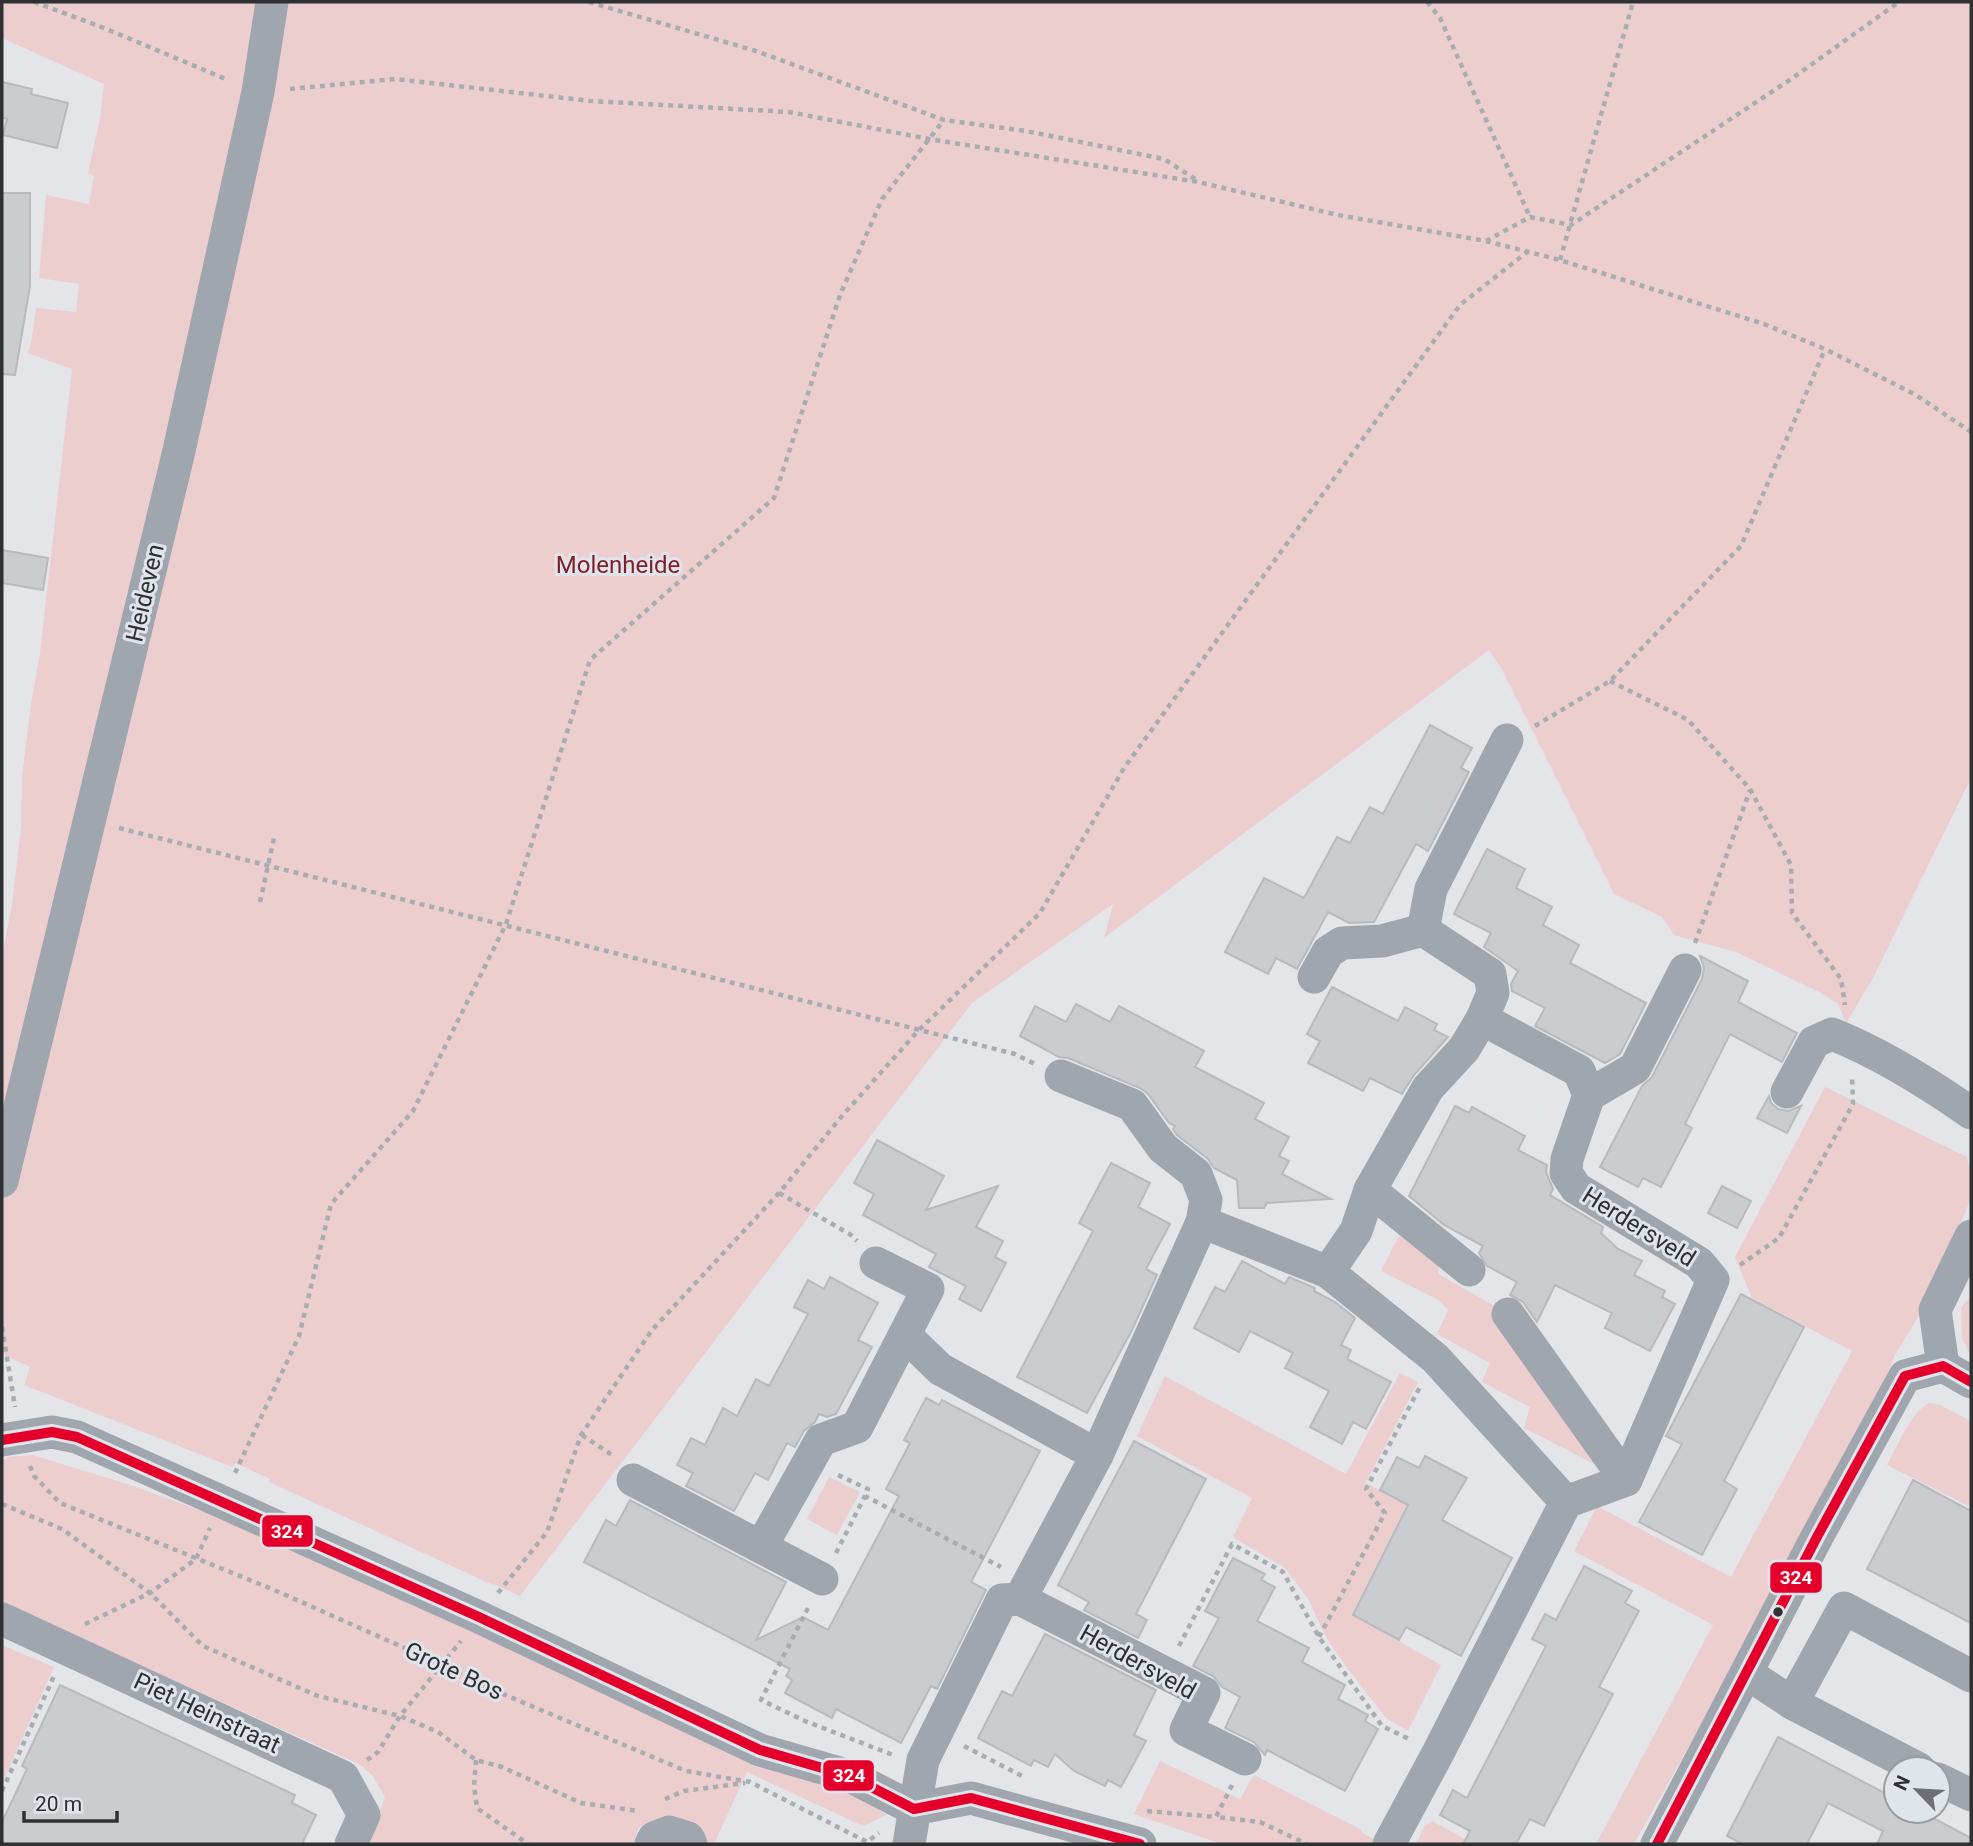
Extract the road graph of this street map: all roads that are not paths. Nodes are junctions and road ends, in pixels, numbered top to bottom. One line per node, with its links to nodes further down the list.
1 (272, 2): 11 (street, Heideven)
2 (1507, 740): 3 (street)
3 (1423, 930): 5 (street); 6 (street)
4 (1685, 970): 9 (street)
5 (1314, 977)
6 (1482, 1019): 9 (street); 12 (street)
7 (1061, 1076): 13 (street)
8 (1787, 1093): 10 (street)
9 (1589, 1096): 24 (street, Herdersveld)
10 (1971, 1113)
11 (2, 1181)
12 (1370, 1190): 16 (street); 17 (street)
13 (1202, 1222): 17 (street); 22 (street)
14 (1971, 1236): 20 (street)
15 (876, 1263): 19 (street)
16 (1469, 1270)
17 (1328, 1272): 25 (street)
18 (1508, 1314): 24 (street)
19 (905, 1336): 22 (street); 26 (street)
20 (1957, 1374): 30 (street)
21 (11, 1439): 37 (street)
22 (1097, 1455): 28 (street)
23 (633, 1480): 26 (street)
24 (1626, 1480): 25 (street)
25 (1566, 1502): 43 (street)
26 (761, 1547): 27 (street)
27 (822, 1579)
28 (1025, 1590): 34 (street, Herdersveld); 37 (street)
29 (2, 1619): 38 (street, Piet Heinstraat)
30 (1748, 1674): 32 (street); 44 (street)
31 (1971, 1676): 32 (street)
32 (1792, 1703): 33 (street)
33 (1892, 1755)
34 (1245, 1759)
35 (1952, 1785): 36 (street)
36 (1970, 1792)
37 (914, 1809): 41 (street); 42 (street)
38 (351, 1844)
39 (651, 1844): 40 (street)
40 (691, 1844)
41 (909, 1844)
42 (1140, 1844)
43 (1389, 1844)
44 (1657, 1844)

